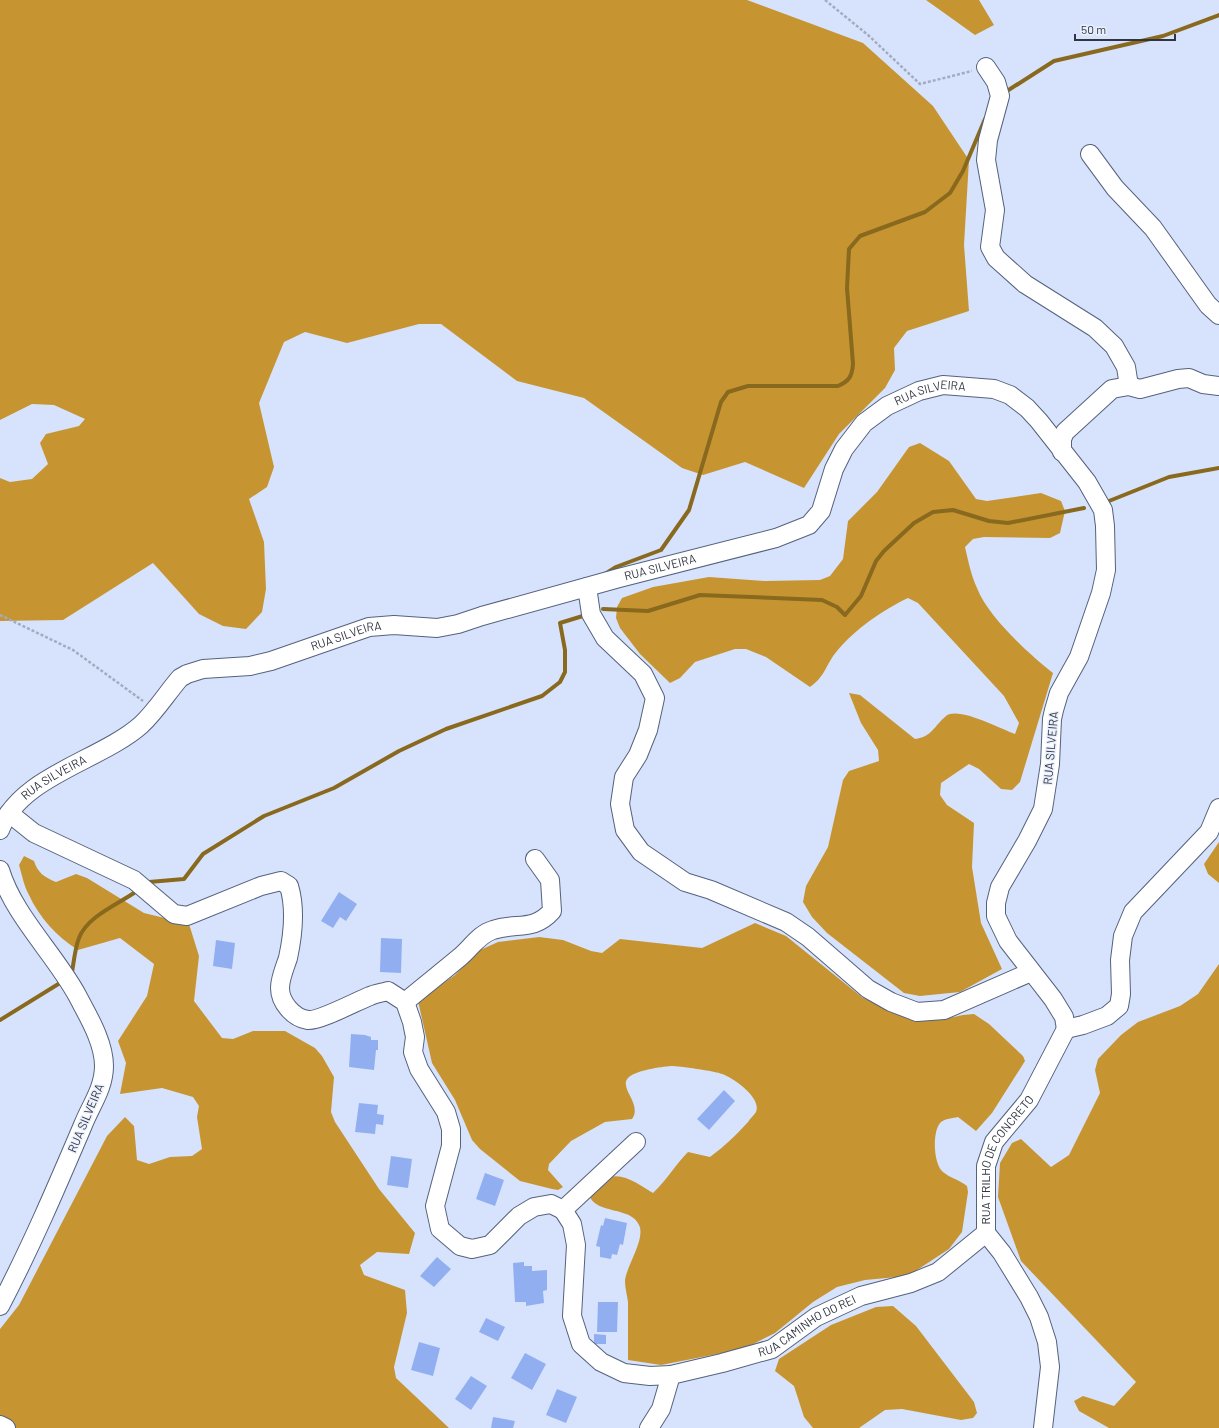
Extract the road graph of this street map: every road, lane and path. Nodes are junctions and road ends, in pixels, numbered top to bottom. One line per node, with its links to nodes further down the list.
1 (825, 0): 2 (path)
2 (986, 67): 5 (street)
3 (1090, 154): 4 (street)
4 (1219, 315)
5 (1129, 386): 6 (street); 7 (street)
6 (1219, 386)
7 (1062, 452): 8 (street, RUA SILVEIRA); 16 (street, RUA SILVEIRA)
8 (586, 587): 10 (street, RUA SILVEIRA); 16 (street)
9 (0, 615): 10 (path)
10 (155, 710): 12 (street, RUA SILVEIRA)
11 (1219, 808): 18 (street)
12 (9, 813): 13 (street, RUA SILVEIRA); 17 (street)
13 (0, 830)
14 (535, 859): 17 (street)
15 (0, 870): 22 (street, RUA SILVEIRA)
16 (1032, 972): 18 (street, RUA SILVEIRA)
17 (405, 1002): 20 (street)
18 (1066, 1029): 21 (street, RUA TRILHO DE CONCRETO)
19 (636, 1142): 20 (street)
20 (564, 1210): 23 (street, RUA CAMINHO DO REI)
21 (986, 1233): 23 (street, RUA CAMINHO DO REI); 27 (street, RUA TRILHO DE CONCRETO)
22 (0, 1306)
23 (671, 1375): 26 (street)
24 (0, 1425): 25 (street)
25 (6, 1428)
26 (649, 1428)
27 (1043, 1428)

